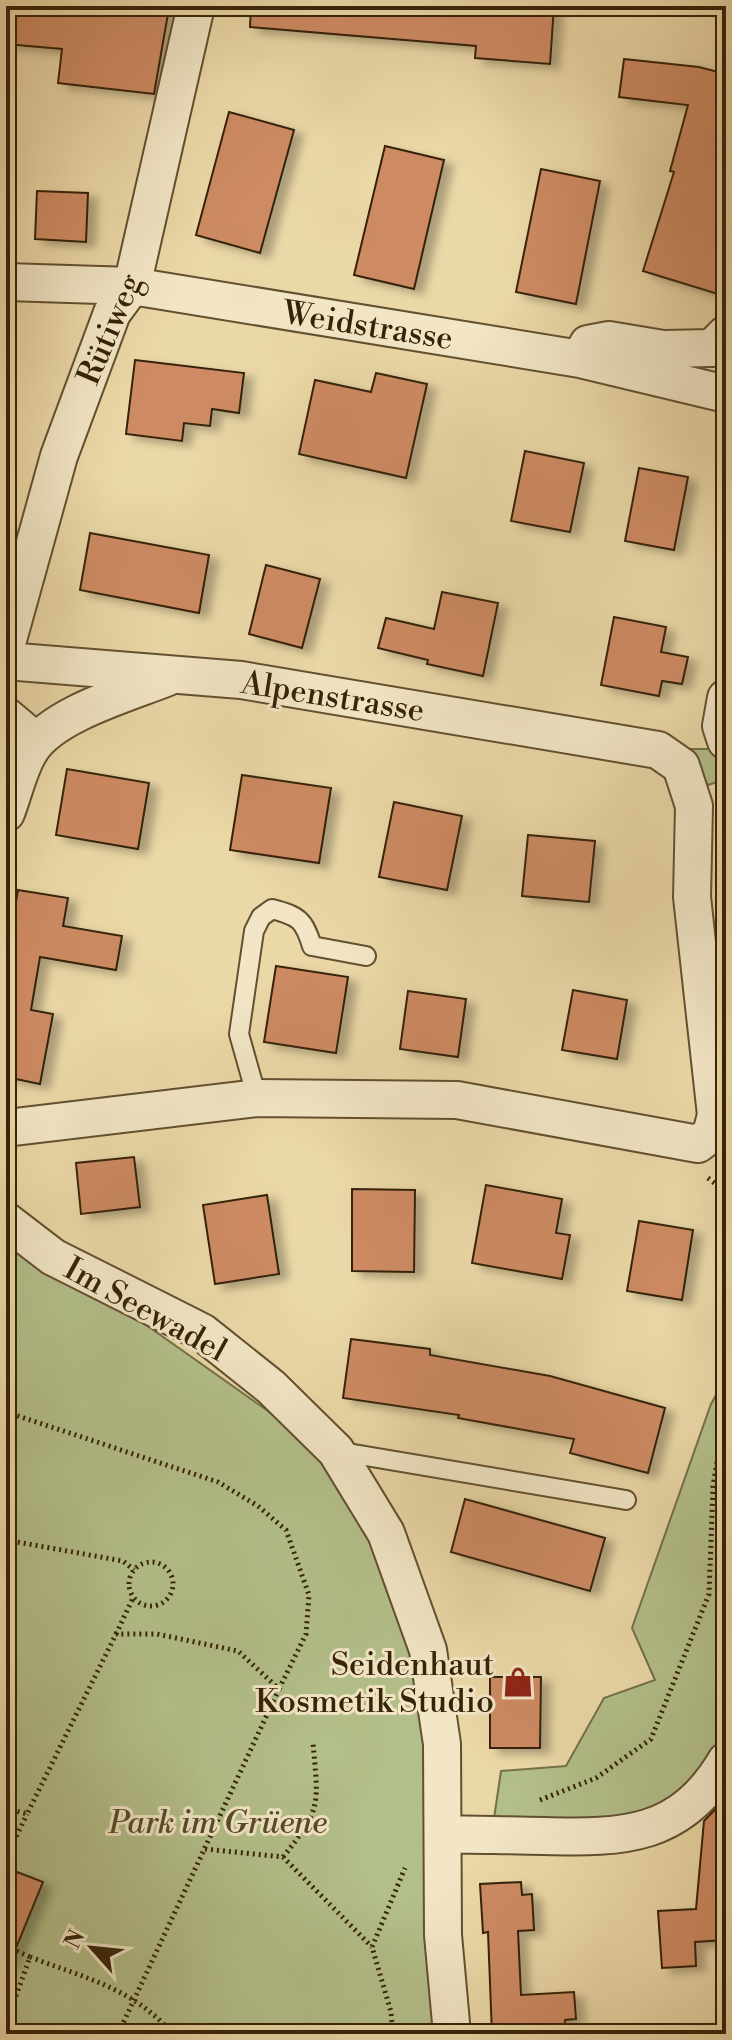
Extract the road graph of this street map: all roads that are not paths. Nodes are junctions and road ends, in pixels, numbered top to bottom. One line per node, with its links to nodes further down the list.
1 (196, 6): 3 (street, Rütiweg)
2 (6, 282): 3 (street, Weidstrasse)
3 (132, 286): 5 (street, Weidstrasse); 7 (street, Rütiweg)
4 (726, 334): 5 (street)
5 (580, 359): 6 (street, Weidstrasse)
6 (726, 394)
7 (6, 647)
8 (6, 661): 9 (street, Alpenstrasse)
9 (175, 674): 13 (street); 16 (street, Alpenstrasse)
10 (726, 698): 12 (street)
11 (6, 716): 13 (street)
12 (725, 740)
13 (30, 751): 14 (street)
14 (6, 813)
15 (366, 956): 16 (lane)
16 (257, 1098): 17 (street)
17 (6, 1128)
18 (6, 1221): 19 (street, Im Seewadel)
19 (336, 1451): 20 (lane); 22 (street, Im Seewadel)
20 (626, 1500)
21 (726, 1761): 22 (street)
22 (444, 1834): 23 (street, Im Seewadel)
23 (452, 2034)

